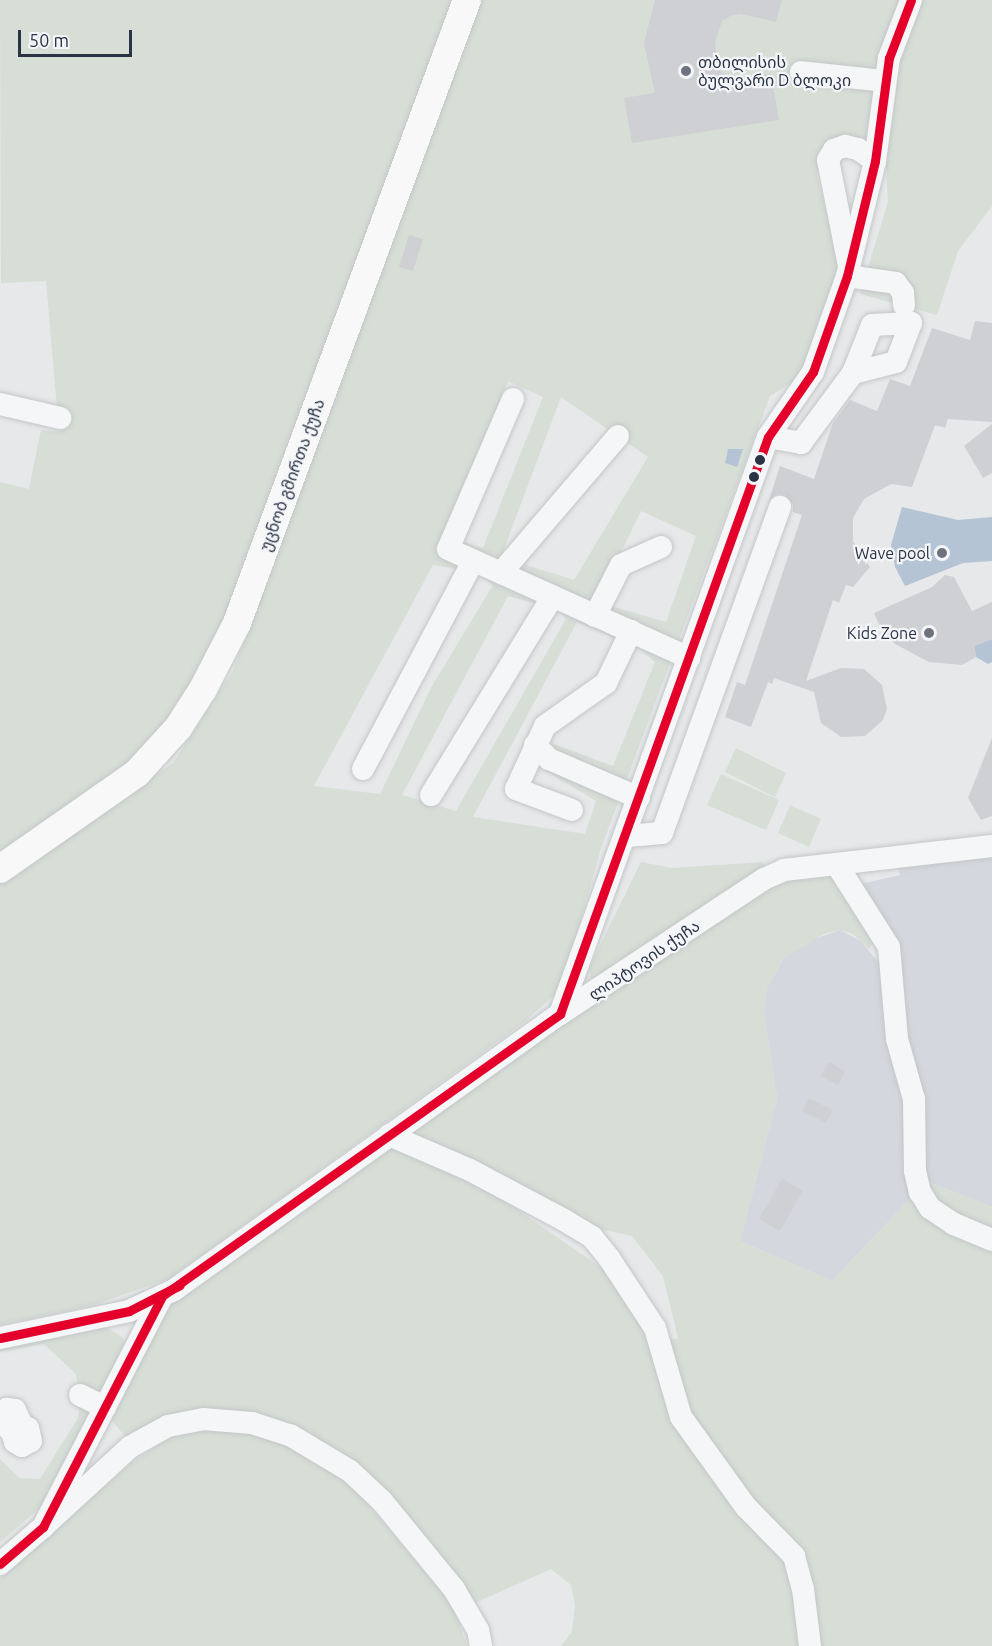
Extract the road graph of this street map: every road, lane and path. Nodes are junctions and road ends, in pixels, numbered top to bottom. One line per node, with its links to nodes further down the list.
1 (467, 0): 32 (main road, უცნობ გმირთა ქუჩა)
2 (911, 0): 4 (street)
3 (801, 72): 4 (street)
4 (885, 81): 5 (street)
5 (874, 161): 6 (street); 6 (street)
6 (848, 271): 7 (street); 13 (street)
7 (904, 305)
8 (852, 373): 13 (street)
9 (513, 399): 16 (street)
10 (0, 404): 11 (street)
11 (60, 418)
12 (618, 436): 17 (street)
13 (768, 437): 21 (street)
14 (780, 507): 23 (street)
15 (661, 547): 19 (street)
16 (473, 561): 17 (street); 25 (street)
17 (501, 573): 18 (street)
18 (553, 596): 19 (street); 26 (street)
19 (595, 616): 20 (street)
20 (631, 631): 21 (street); 24 (street)
21 (689, 658): 22 (street)
22 (672, 705): 23 (street); 27 (street)
23 (704, 717): 29 (street)
24 (535, 745): 27 (street); 28 (street)
25 (363, 769)
26 (431, 795)
27 (639, 798): 29 (street)
28 (572, 810)
29 (627, 836): 33 (street)
30 (992, 846): 31 (street, ლიპტოვის ქუჩა)
31 (837, 865): 34 (street, ლიპტოვის ქუჩა); 37 (street)
32 (0, 869)
33 (578, 966): 34 (street); 35 (street)
34 (605, 986): 35 (street, ლიპტოვის ქუჩა)
35 (560, 1014): 36 (street, ლიპტოვის ქუჩა)
36 (389, 1136): 38 (street, ლიპტოვის ქუჩა); 48 (street)
37 (992, 1240)
38 (162, 1296): 39 (street); 41 (street, ლიპტოვის ქუჩა)
39 (109, 1317): 40 (street); 41 (street)
40 (0, 1338)
41 (137, 1345): 43 (street, ლიპტოვის ქუჩა)
42 (80, 1395): 43 (street)
43 (103, 1411): 44 (street); 45 (street, ლიპტოვის ქუჩა)
44 (130, 1447): 45 (street); 47 (street)
45 (43, 1527): 46 (street, ლიპტოვის ქუჩა)
46 (0, 1564)
47 (481, 1646)
48 (810, 1646)

